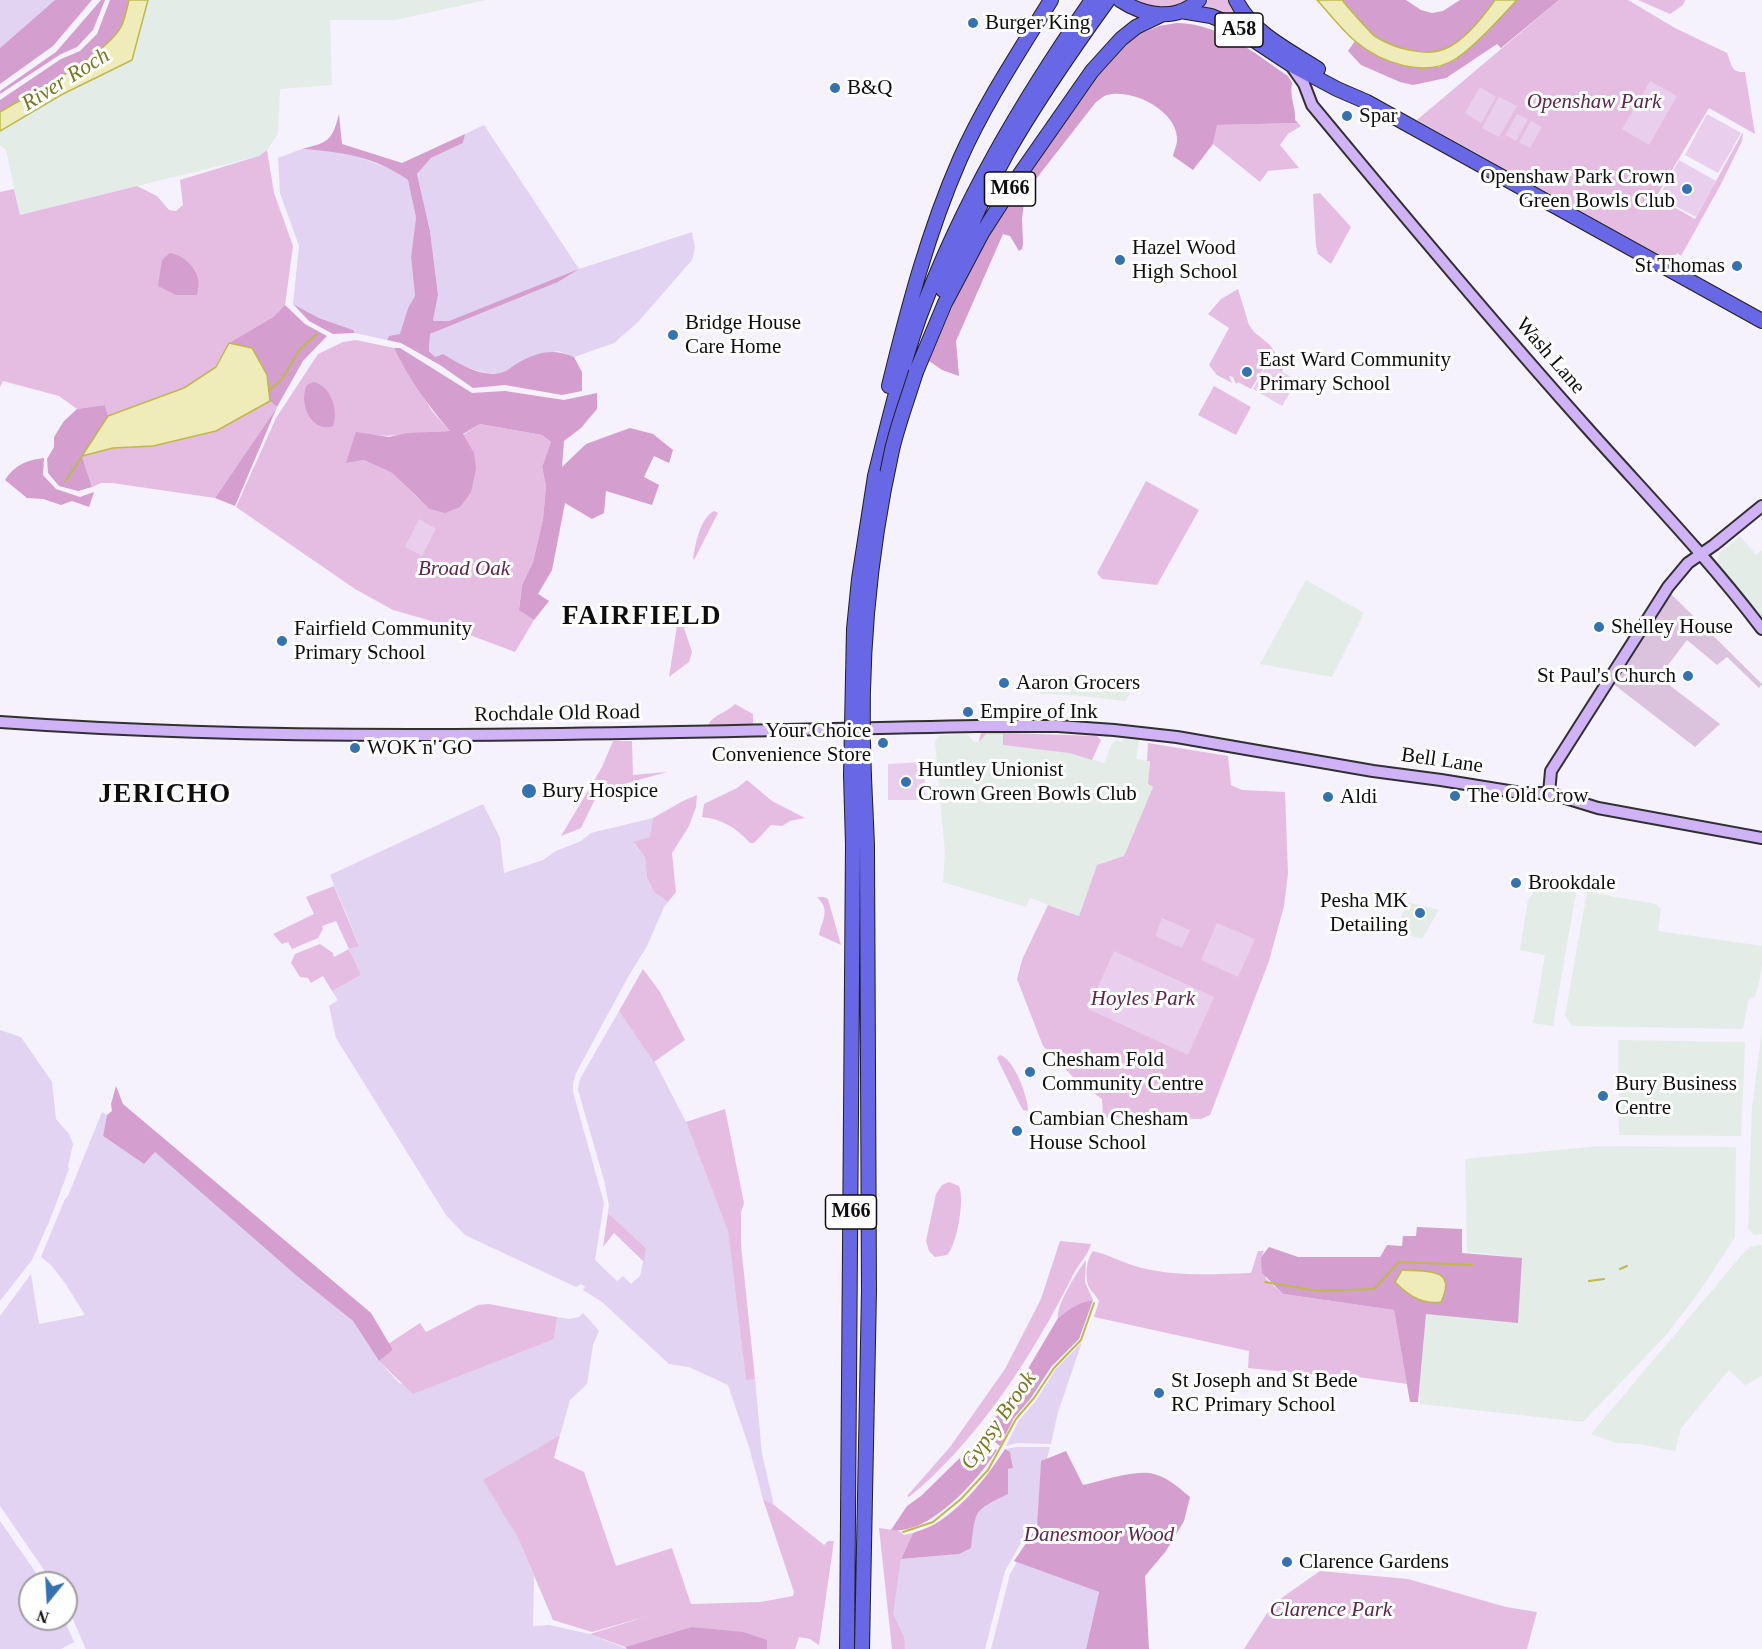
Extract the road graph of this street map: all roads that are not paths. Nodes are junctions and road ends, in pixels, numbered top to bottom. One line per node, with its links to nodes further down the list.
1 (1108, 0): 6 (highway, M66)
2 (1120, 0): 8 (highway, A58)
3 (1199, 0): 7 (highway, A58)
4 (1236, 0): 10 (highway, A58)
5 (1050, 1): 14 (highway, M66)
6 (1092, 8): 13 (highway, M66); 14 (highway, M66)
7 (1181, 11): 8 (highway, A58); 9 (highway, A58)
8 (1161, 15): 13 (highway, M66)
9 (1290, 64): 10 (highway, A58); 11 (main road, Wash Lane)
10 (1310, 69): 11 (main road); 12 (highway, A58)
11 (1312, 105): 16 (main road, Wash Lane)
12 (1762, 321)
13 (916, 372): 20 (highway, M66, bridge)
14 (875, 476): 20 (highway, M66, bridge)
15 (1762, 506): 16 (main road)
16 (1701, 554): 17 (main road, Wash Lane); 21 (main road)
17 (1762, 629)
18 (0, 722): 19 (main road, Rochdale Old Road)
19 (1114, 730): 21 (main road, Bell Lane)
20 (857, 776): 23 (highway, M66); 24 (highway, M66)
21 (1549, 793): 22 (main road, Bell Lane)
22 (1762, 838)
23 (862, 1647)
24 (847, 1649)

